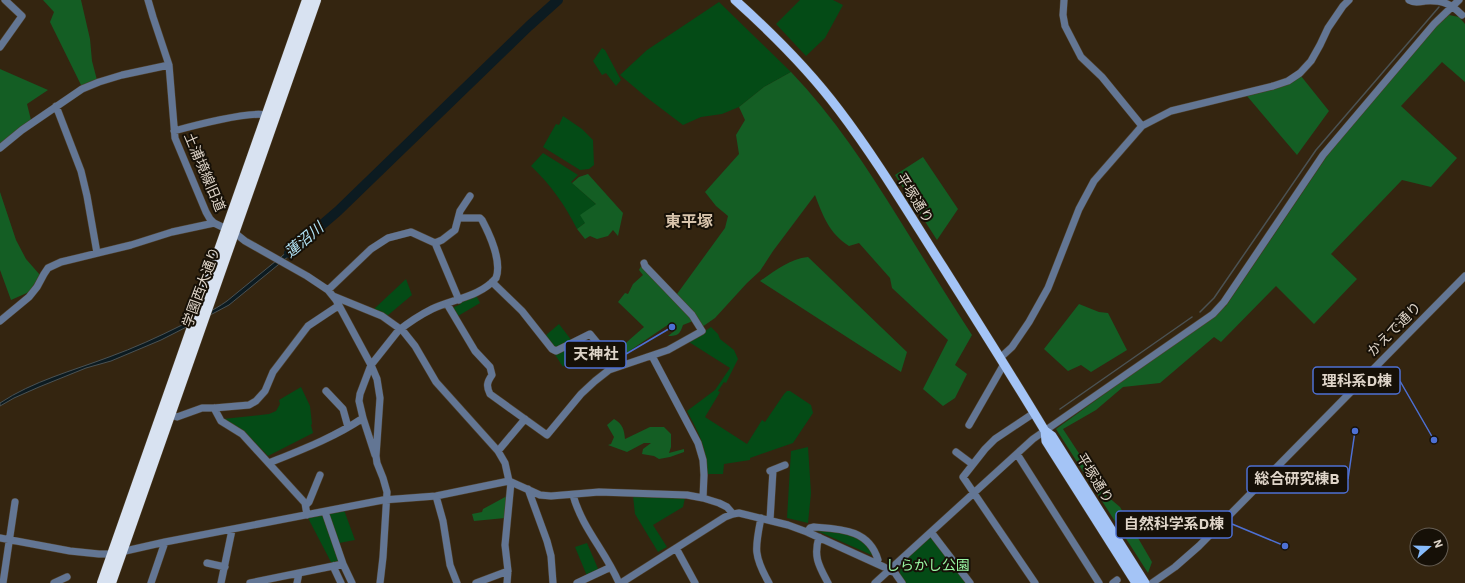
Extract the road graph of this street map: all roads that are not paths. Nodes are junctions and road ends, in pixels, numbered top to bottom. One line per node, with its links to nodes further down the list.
1 (5, 0): 12 (street)
2 (148, 0): 13 (street, 土浦境線旧道)
3 (306, 0): 15 (highway, 学園西大通り)
4 (316, 0): 22 (highway, 学園西大通り)
5 (735, 0): 35 (main road, 平塚通り)
6 (1064, 0): 16 (street)
7 (1349, 0): 16 (street)
8 (1459, 0): 10 (street)
9 (1413, 1): 10 (street)
10 (1453, 6): 11 (street); 46 (street)
11 (1462, 15)
12 (0, 47)
13 (169, 65): 14 (street); 17 (street, 土浦境線旧道)
14 (56, 106): 18 (street); 24 (street)
15 (266, 115): 17 (street); 22 (highway, 学園西大通り)
16 (1142, 126): 35 (street)
17 (174, 131): 21 (street, 土浦境線旧道)
18 (0, 148)
19 (470, 196): 20 (street)
20 (459, 218): 23 (street); 27 (street)
21 (214, 224): 22 (street, 土浦境線旧道); 24 (street)
22 (230, 231): 28 (street, 土浦境線旧道); 41 (highway, 学園西大通り); 77 (highway, 学園西大通り)
23 (434, 243): 28 (street); 29 (street)
24 (97, 253): 32 (street)
25 (644, 263): 34 (street)
26 (1465, 276): 87 (street, かえで通り)
27 (492, 282): 29 (street); 37 (street)
28 (331, 293): 31 (street); 33 (street, 土浦境線旧道)
29 (459, 300): 30 (street)
30 (447, 304): 33 (street); 43 (street)
31 (338, 306): 36 (street); 39 (street)
32 (0, 321)
33 (400, 329): 36 (street); 47 (street, 土浦境線旧道)
34 (652, 356): 37 (street); 60 (street)
35 (1002, 361): 40 (main road, 平塚通り); 44 (street)
36 (371, 365): 42 (street); 50 (street)
37 (617, 367): 43 (street)
38 (326, 391): 45 (street)
39 (214, 408): 41 (street); 51 (street)
40 (1034, 413): 46 (main road, 平塚通り); 52 (street)
41 (170, 415): 77 (highway, 学園西大通り)
42 (363, 418): 45 (street); 50 (street)
43 (526, 419): 47 (street)
44 (969, 425)
45 (348, 427): 51 (street)
46 (1045, 431): 49 (street); 114 (main road, 平塚通り); 115 (main road, 平塚通り)
47 (498, 451): 55 (street, 土浦境線旧道)
48 (956, 452): 52 (street)
49 (1017, 454): 57 (street); 113 (street)
50 (376, 456): 61 (street)
51 (268, 463): 63 (street)
52 (972, 464): 57 (street)
53 (785, 466): 68 (street)
54 (320, 475): 63 (street)
55 (510, 481): 56 (street); 59 (street); 85 (street, 土浦境線旧道)
56 (528, 489): 58 (street); 103 (street)
57 (974, 493): 71 (street); 112 (street)
58 (573, 495): 60 (street); 83 (street)
59 (436, 496): 61 (street); 100 (street)
60 (703, 498): 65 (street)
61 (386, 500): 64 (street); 99 (street)
62 (15, 502): 74 (street)
63 (306, 505): 66 (street)
64 (325, 512): 66 (street); 80 (street)
65 (733, 514): 67 (street); 76 (street)
66 (307, 515): 69 (street)
67 (761, 518): 68 (street); 107 (street)
68 (770, 520): 70 (street)
69 (232, 530): 75 (street); 82 (street)
70 (807, 532): 72 (street); 79 (street)
71 (931, 532): 84 (street); 111 (street)
72 (819, 537): 79 (street); 108 (street)
73 (0, 538): 74 (street)
74 (9, 540): 77 (street); 88 (street)
75 (165, 542): 77 (street); 93 (street)
76 (676, 548): 105 (street); 106 (street)
77 (117, 554): 91 (highway, 学園西大通り); 92 (highway, 学園西大通り)
78 (207, 563): 82 (street)
79 (876, 563): 84 (street)
80 (343, 564): 81 (street); 98 (street)
81 (333, 566): 86 (street); 97 (street)
82 (225, 567): 94 (street)
83 (611, 567): 104 (street); 105 (street)
84 (890, 570): 109 (street); 110 (street)
85 (508, 571): 101 (street); 102 (street, 土浦境線旧道)
86 (299, 573): 95 (street); 96 (street)
87 (1154, 582)
88 (3, 583)
89 (54, 583): 90 (street)
90 (65, 583)
91 (102, 583)
92 (110, 583)
93 (151, 583)
94 (221, 583)
95 (250, 583)
96 (297, 583)
97 (342, 583)
98 (352, 583)
99 (380, 583)
100 (457, 583)
101 (476, 583)
102 (507, 583)
103 (553, 583)
104 (577, 583)
105 (620, 583)
106 (695, 583)
107 (769, 583)
108 (828, 583)
109 (875, 583)
110 (902, 583)
111 (970, 583)
112 (1035, 583)
113 (1099, 583)
114 (1136, 583)
115 (1145, 583)

